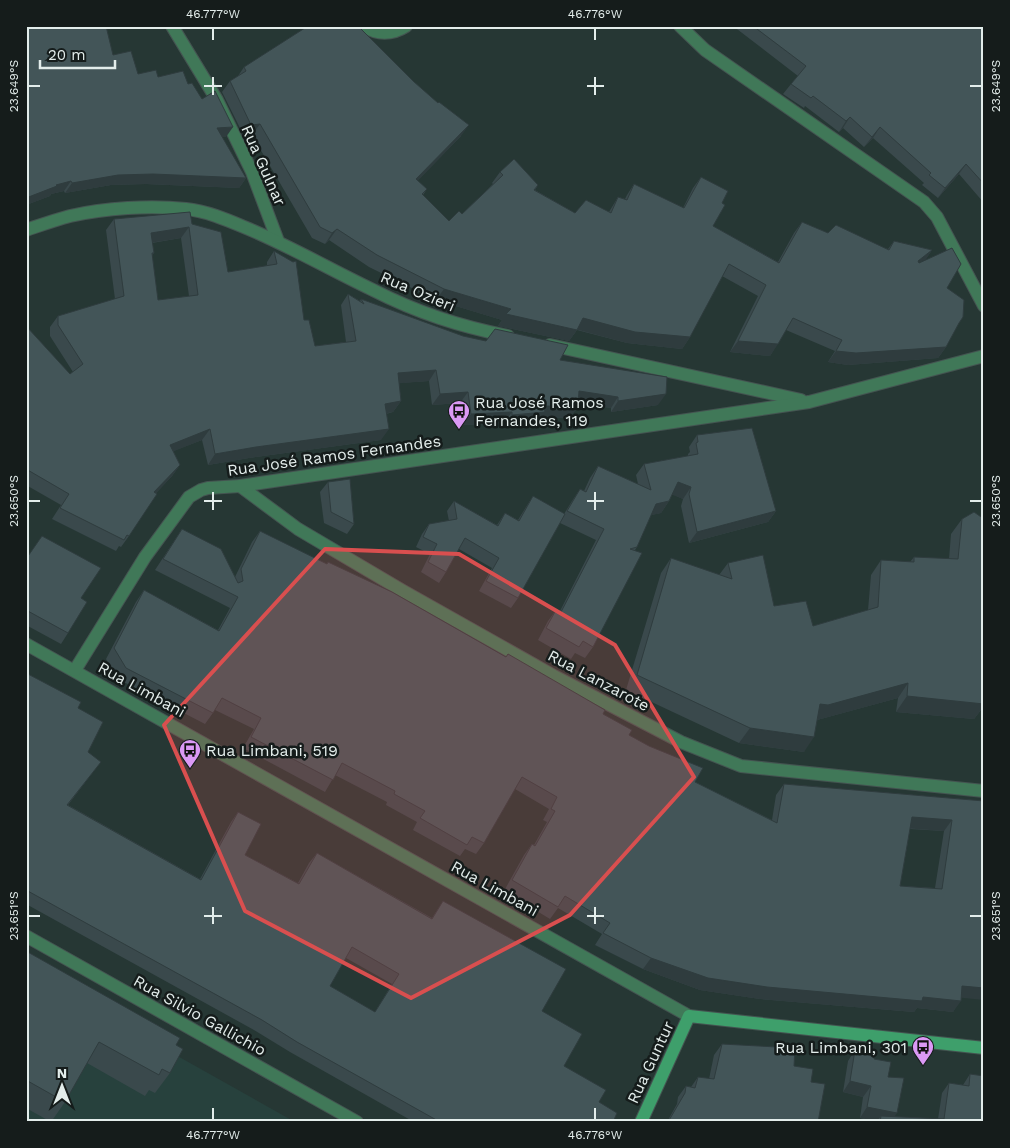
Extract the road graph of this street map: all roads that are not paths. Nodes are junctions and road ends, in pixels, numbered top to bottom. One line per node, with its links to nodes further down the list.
1 (172, 26): 6 (street, Rua Gulnar)
2 (364, 26): 3 (street)
3 (406, 26)
4 (680, 26): 7 (street)
5 (26, 230): 6 (street, Rua Ozieri)
6 (278, 241): 9 (street, Rua Ozieri)
7 (984, 306)
8 (984, 356): 9 (street, Rua José Ramos Fernandes)
9 (808, 402): 10 (street, Rua José Ramos Fernandes)
10 (240, 486): 12 (street, Rua José Ramos Fernandes); 13 (street, Rua Lanzarote)
11 (26, 644): 12 (street, Rua Limbani)
12 (75, 670): 15 (street, Rua Limbani)
13 (984, 791)
14 (26, 936): 17 (street, Rua Silvio Gallichio)
15 (689, 1016): 16 (main road, Rua Limbani); 18 (main road, Rua Guntur)
16 (984, 1048)
17 (357, 1122)
18 (641, 1122)

